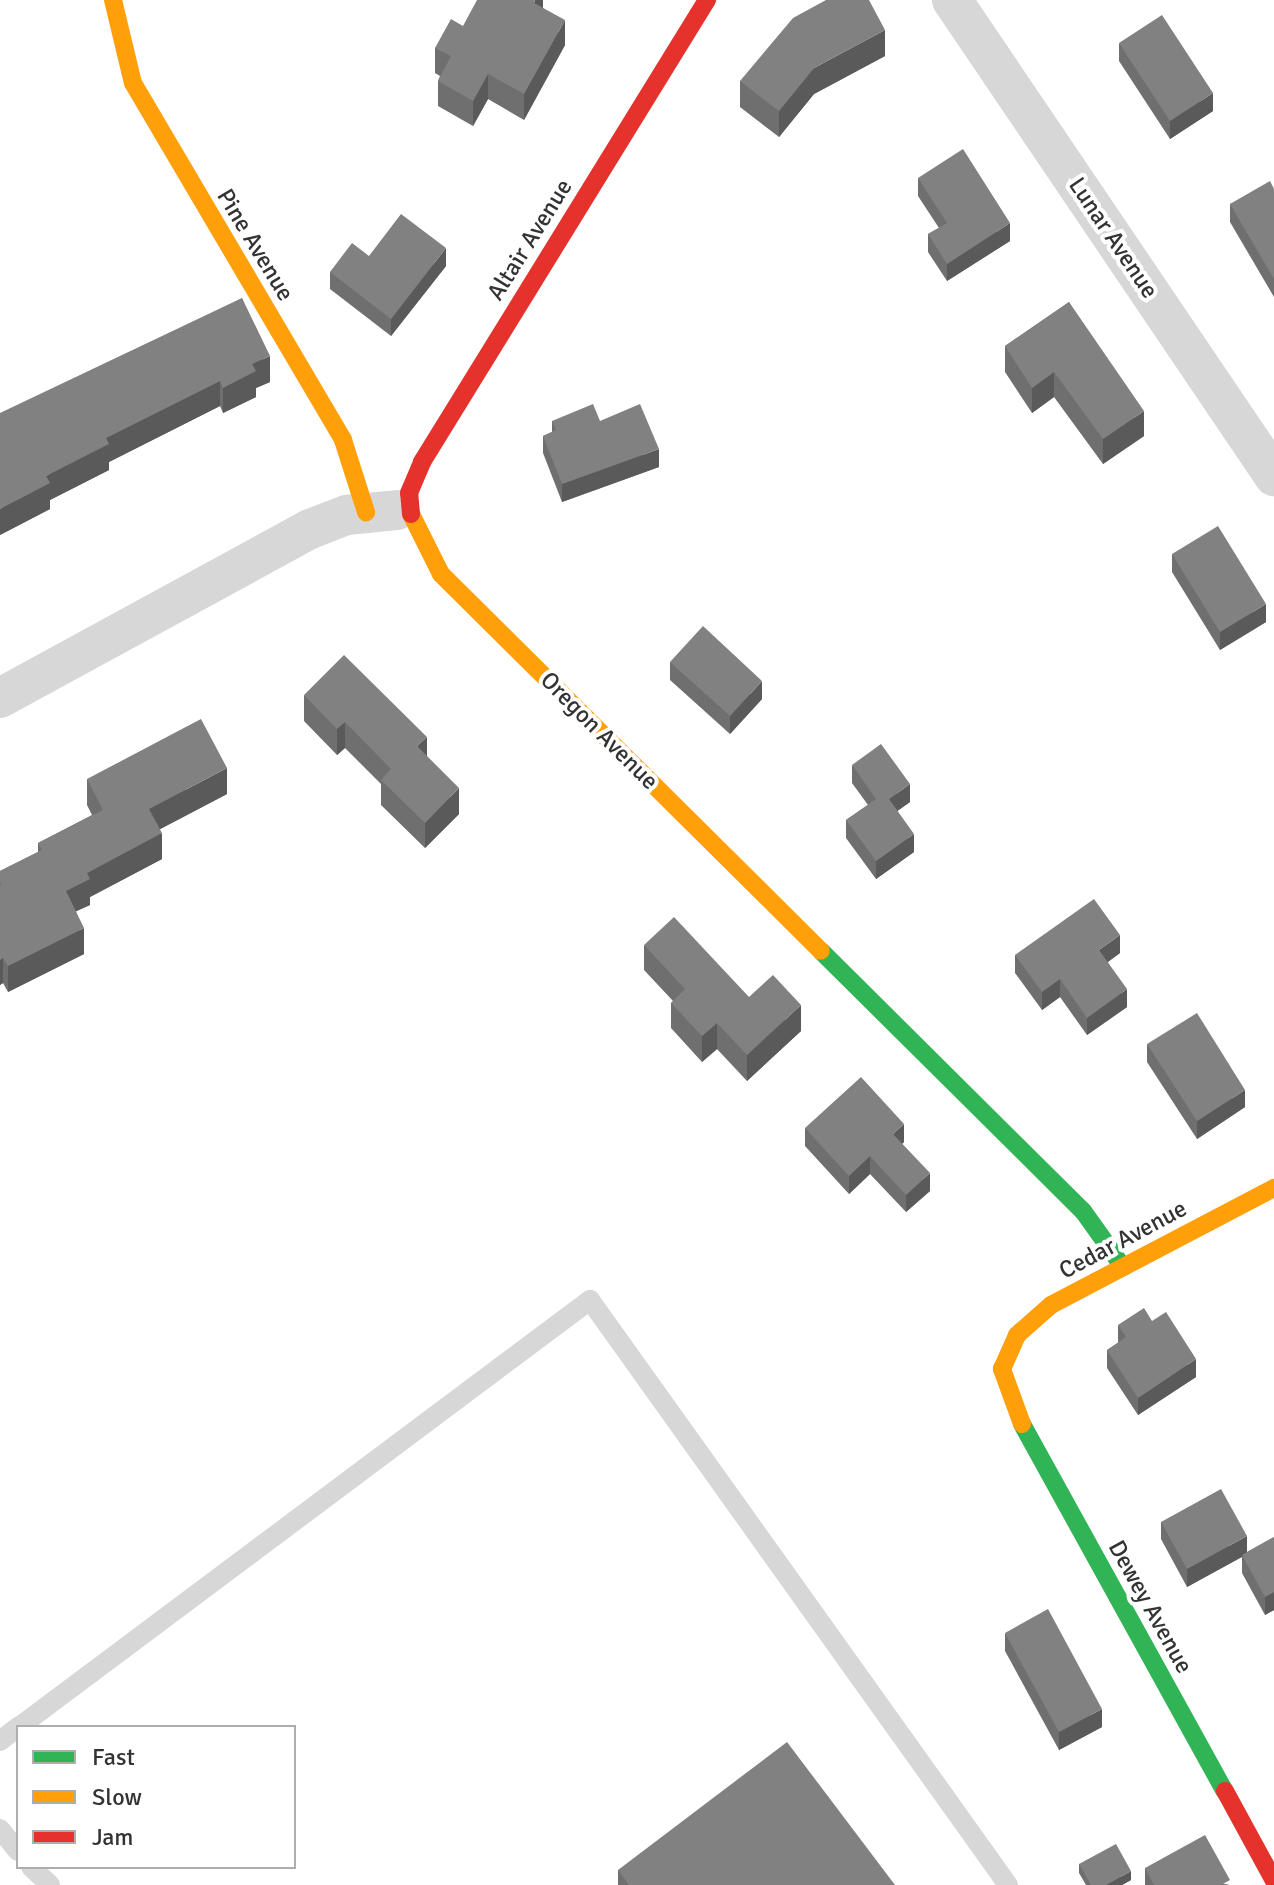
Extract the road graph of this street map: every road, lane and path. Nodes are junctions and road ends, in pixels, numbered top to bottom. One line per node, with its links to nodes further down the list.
1 (113, 0): 6 (street, Pine Avenue)
2 (707, 0): 5 (street, Altair Avenue)
3 (952, 0): 4 (street, Lunar Avenue)
4 (1274, 476)
5 (409, 511): 6 (street); 9 (street, Oregon Avenue)
6 (366, 512): 7 (street)
7 (0, 698)
8 (1274, 1188): 9 (street, Cedar Avenue)
9 (1123, 1267): 10 (street, Cedar Avenue)
10 (1008, 1351): 17 (street, Dewey Avenue)
11 (21, 1725): 19 (lane)
12 (16, 1729): 13 (lane)
13 (0, 1741)
14 (0, 1829): 15 (lane)
15 (16, 1849)
16 (33, 1869): 18 (lane)
17 (1274, 1881)
18 (50, 1885)
19 (1008, 1885)

